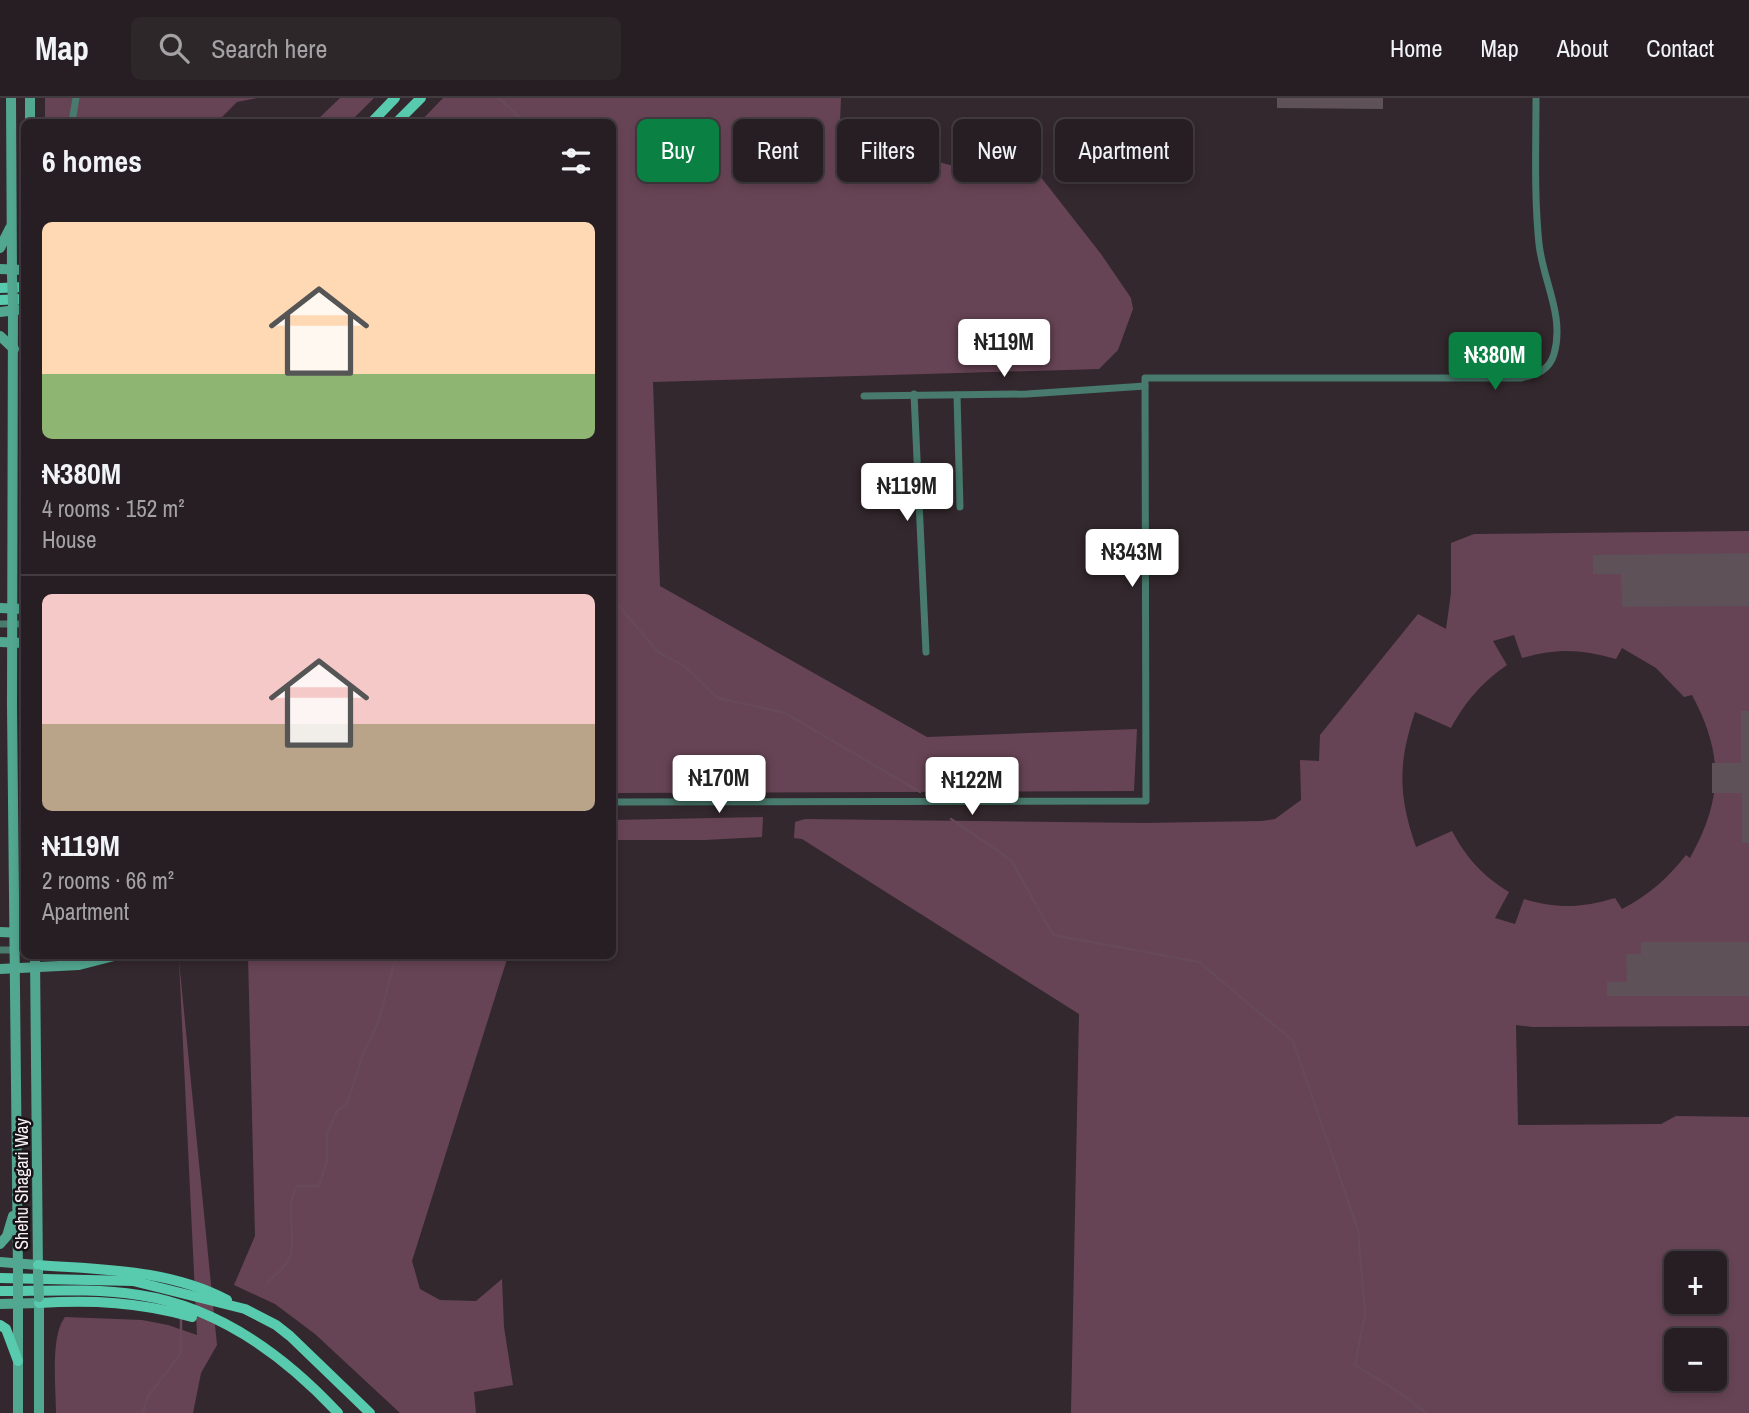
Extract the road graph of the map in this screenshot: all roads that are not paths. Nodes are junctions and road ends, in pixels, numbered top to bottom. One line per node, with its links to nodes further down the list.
1 (11, 98): 11 (main road, Shehu Shagari Way)
2 (30, 98): 7 (main road)
3 (76, 98): 8 (street)
4 (395, 98): 9 (main road)
5 (421, 98): 10 (main road)
6 (1536, 98): 23 (street)
7 (30, 119)
8 (72, 119)
9 (375, 119)
10 (400, 119)
11 (12, 225): 12 (main road); 15 (main road, Shehu Shagari Way)
12 (0, 248)
13 (0, 269): 15 (main road)
14 (21, 271): 15 (main road)
15 (12, 273): 19 (main road, Shehu Shagari Way, bridge)
16 (21, 287): 17 (main road)
17 (0, 288)
18 (0, 300): 19 (main road)
19 (19, 305): 20 (main road); 22 (main road, Shehu Shagari Way)
20 (0, 312)
21 (0, 336): 22 (main road)
22 (14, 349): 29 (main road, Shehu Shagari Way)
23 (1145, 386): 25 (street); 38 (street)
24 (914, 394): 25 (street); 26 (street); 37 (street)
25 (957, 395): 27 (street)
26 (864, 396)
27 (960, 507)
28 (0, 608): 29 (main road)
29 (13, 609): 30 (main road); 32 (main road, Shehu Shagari Way)
30 (21, 609)
31 (0, 624): 32 (street)
32 (13, 624): 33 (street); 35 (main road, Shehu Shagari Way)
33 (21, 624)
34 (0, 642): 35 (main road)
35 (12, 643): 36 (main road); 40 (main road, Shehu Shagari Way)
36 (21, 643)
37 (926, 652)
38 (616, 802)
39 (0, 932): 40 (main road)
40 (20, 933): 42 (main road, Shehu Shagari Way)
41 (0, 950): 42 (street)
42 (20, 950): 47 (main road, Shehu Shagari Way)
43 (35, 959): 45 (main road, Shehu Shagari Way)
44 (102, 959): 45 (main road)
45 (35, 968): 47 (main road); 52 (main road, Shehu Shagari Way)
46 (0, 969): 47 (main road)
47 (15, 969): 48 (main road, Shehu Shagari Way)
48 (17, 1202): 49 (main road); 51 (main road, Shehu Shagari Way)
49 (0, 1244)
50 (0, 1262): 51 (main road)
51 (17, 1268): 52 (main road); 56 (main road, Shehu Shagari Way, bridge)
52 (38, 1269): 55 (main road, Shehu Shagari Way, bridge); 58 (main road)
53 (0, 1278): 58 (main road)
54 (0, 1291): 60 (main road)
55 (39, 1300): 56 (main road); 60 (main road); 63 (main road, Shehu Shagari Way)
56 (18, 1301): 57 (main road); 61 (main road, Shehu Shagari Way)
57 (0, 1304)
58 (245, 1309): 65 (main road)
59 (0, 1325): 61 (main road)
60 (245, 1333): 64 (main road)
61 (18, 1361): 62 (main road, Shehu Shagari Way)
62 (18, 1413)
63 (39, 1413)
64 (338, 1413)
65 (370, 1413)

